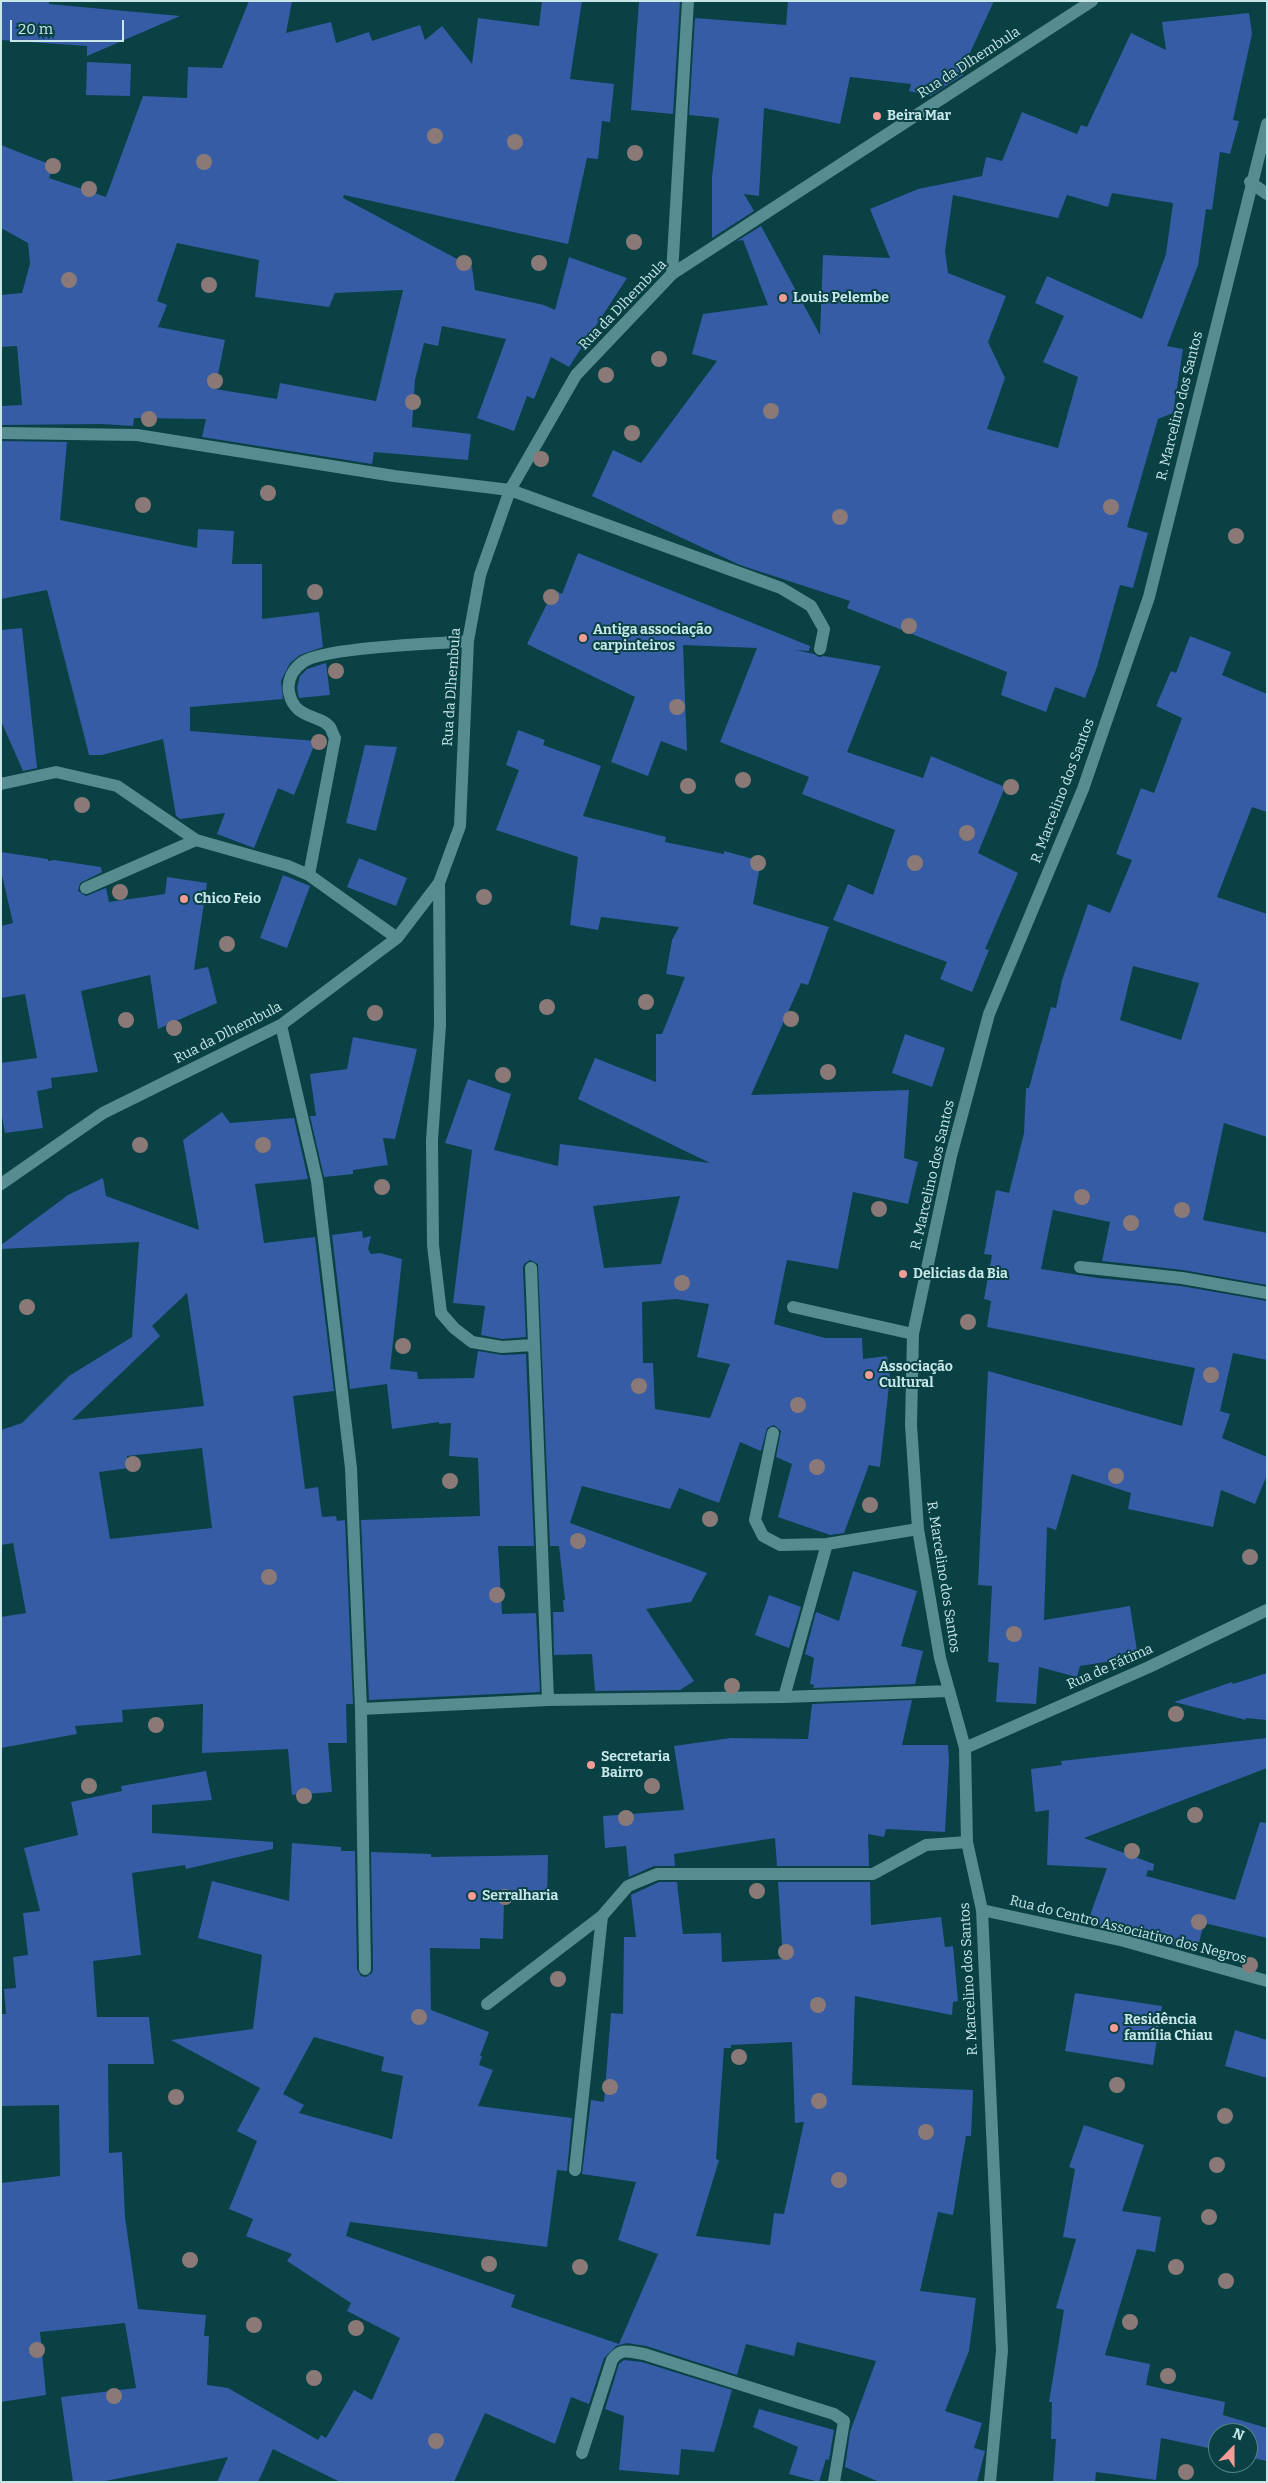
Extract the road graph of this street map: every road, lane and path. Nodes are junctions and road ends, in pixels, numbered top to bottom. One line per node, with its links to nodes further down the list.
1 (688, 1): 6 (street)
2 (1092, 1): 6 (street, Rua da Dlhembula)
3 (1267, 124): 4 (street, R. Marcelino dos Santos)
4 (1250, 182): 5 (street); 23 (street, R. Marcelino dos Santos)
5 (1267, 194)
6 (672, 274): 8 (street, Rua da Dlhembula)
7 (1, 433): 8 (street)
8 (510, 490): 9 (street, Rua da Dlhembula); 10 (street)
9 (468, 641): 13 (street); 14 (street, Rua da Dlhembula)
10 (820, 650)
11 (1, 784): 12 (street)
12 (196, 840): 13 (street); 15 (street)
13 (309, 875): 16 (street)
14 (439, 883): 16 (street, Rua da Dlhembula); 24 (street)
15 (86, 888)
16 (397, 938): 17 (street, Rua da Dlhembula)
17 (281, 1026): 18 (street, Rua da Dlhembula); 32 (street)
18 (1, 1184)
19 (1080, 1267): 21 (street)
20 (531, 1268): 24 (street)
21 (1267, 1293)
22 (793, 1307): 23 (street)
23 (913, 1334): 26 (street, R. Marcelino dos Santos)
24 (533, 1345): 31 (street)
25 (773, 1433): 27 (street)
26 (918, 1529): 27 (street); 29 (street, R. Marcelino dos Santos)
27 (827, 1544): 30 (street)
28 (1267, 1610): 33 (street, Rua de Fátima)
29 (949, 1691): 30 (street); 33 (street, R. Marcelino dos Santos)
30 (784, 1697): 31 (street)
31 (548, 1700): 32 (street)
32 (361, 1709): 37 (street)
33 (964, 1748): 34 (street, R. Marcelino dos Santos)
34 (967, 1842): 35 (street, R. Marcelino dos Santos); 36 (street)
35 (982, 1910): 38 (street, Rua do Centro Associativo dos Negros); 43 (street, R. Marcelino dos Santos)
36 (602, 1916): 39 (street); 40 (street)
37 (365, 1969)
38 (1267, 1981)
39 (487, 2004)
40 (576, 2170)
41 (582, 2453): 42 (street)
42 (834, 2482)
43 (990, 2482)

